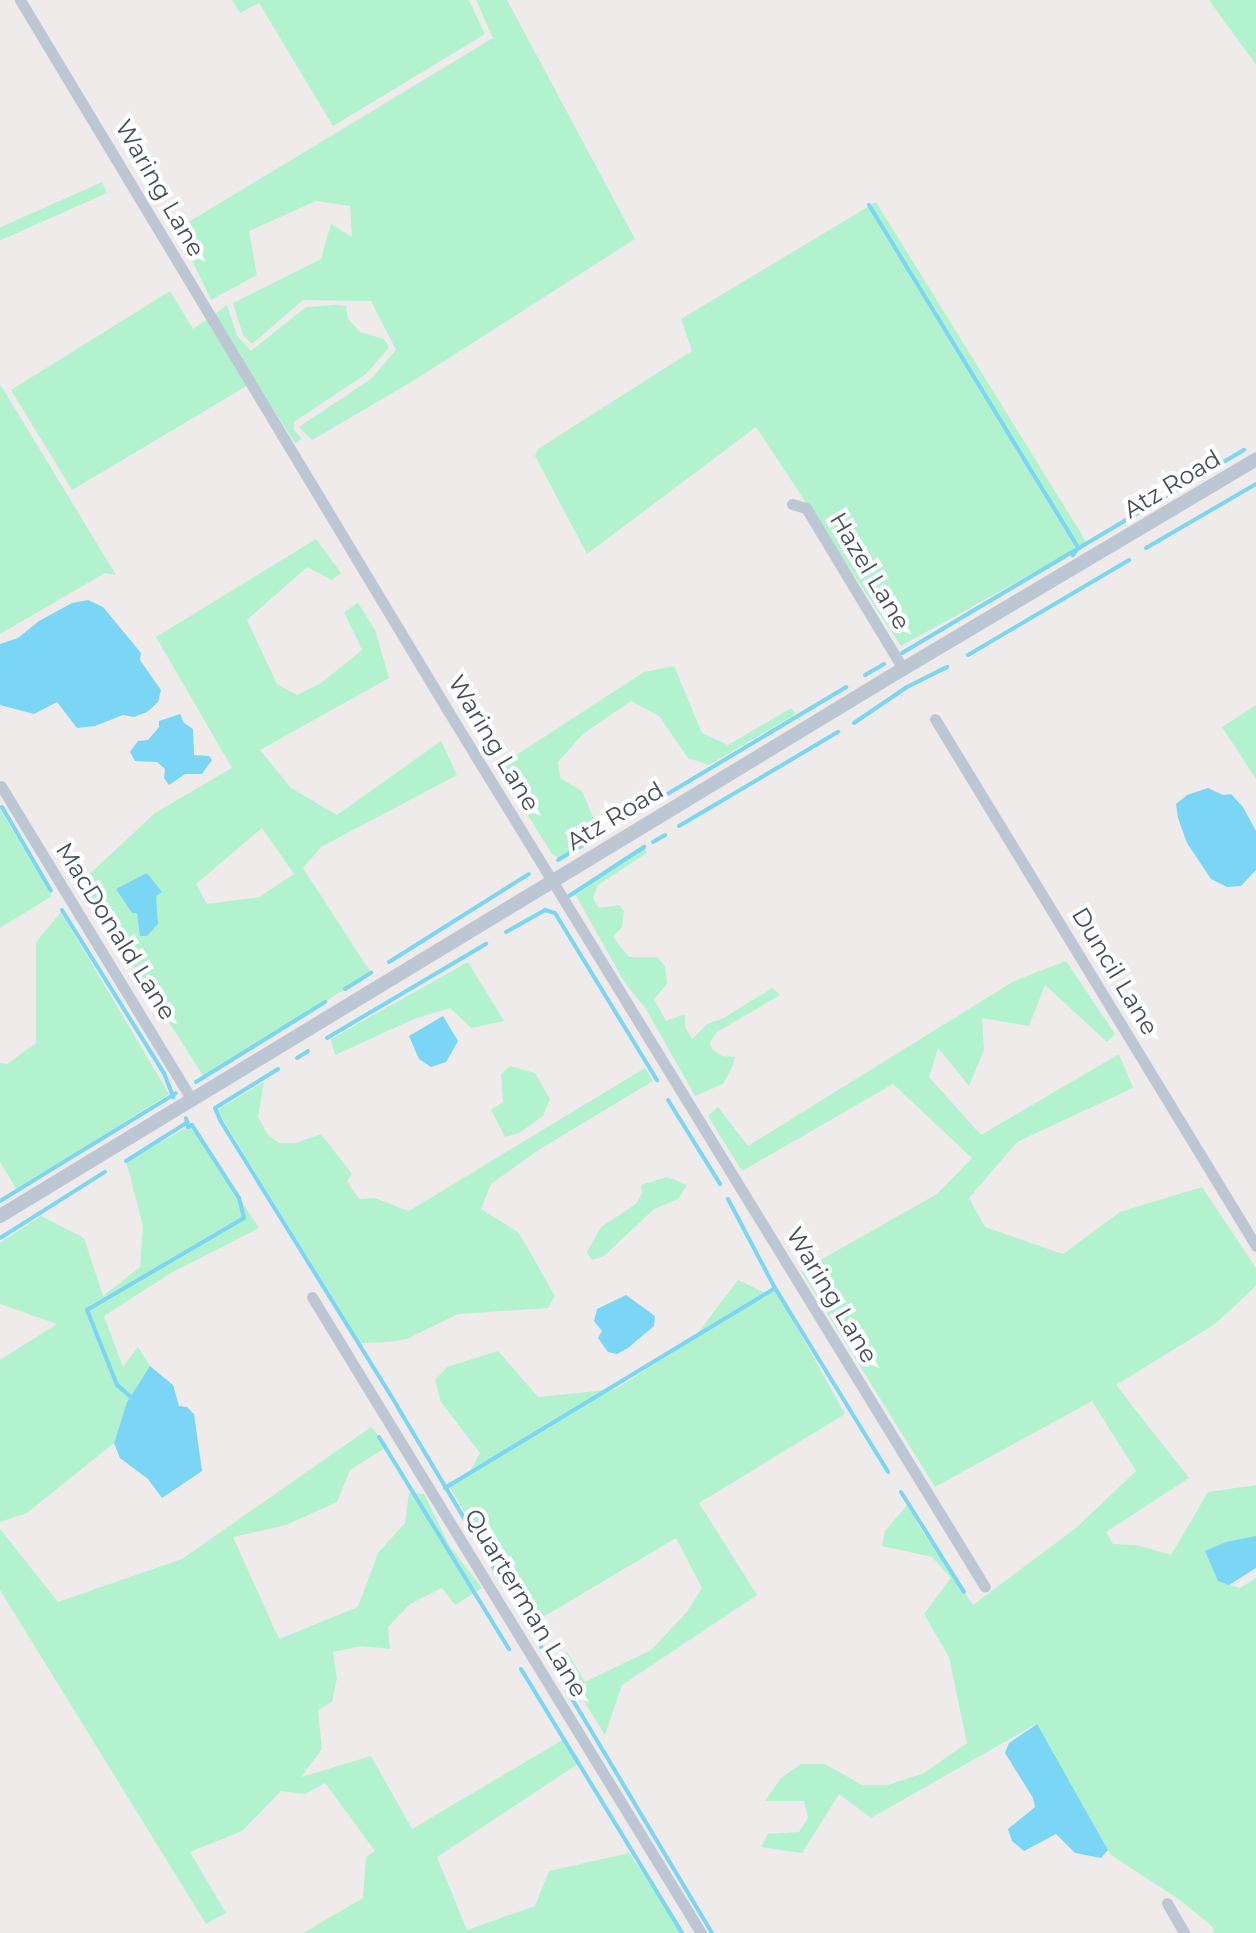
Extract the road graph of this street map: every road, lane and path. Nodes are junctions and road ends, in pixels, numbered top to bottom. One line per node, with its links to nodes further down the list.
1 (20, 0): 7 (street, Waring Lane)
2 (1256, 459): 4 (street, Atz Road)
3 (792, 504): 4 (street, Hazel Lane)
4 (903, 669): 7 (street, Atz Road)
5 (935, 719): 10 (street, Duncil Lane)
6 (1, 786): 8 (street, MacDonald Lane)
7 (552, 880): 8 (street, Atz Road); 12 (street, Waring Lane)
8 (192, 1100): 9 (street, Atz Road)
9 (0, 1216)
10 (1256, 1246)
11 (312, 1297): 14 (street, Quarterman Lane)
12 (985, 1587)
13 (1167, 1903): 15 (street)
14 (701, 1933)
15 (1184, 1933)

